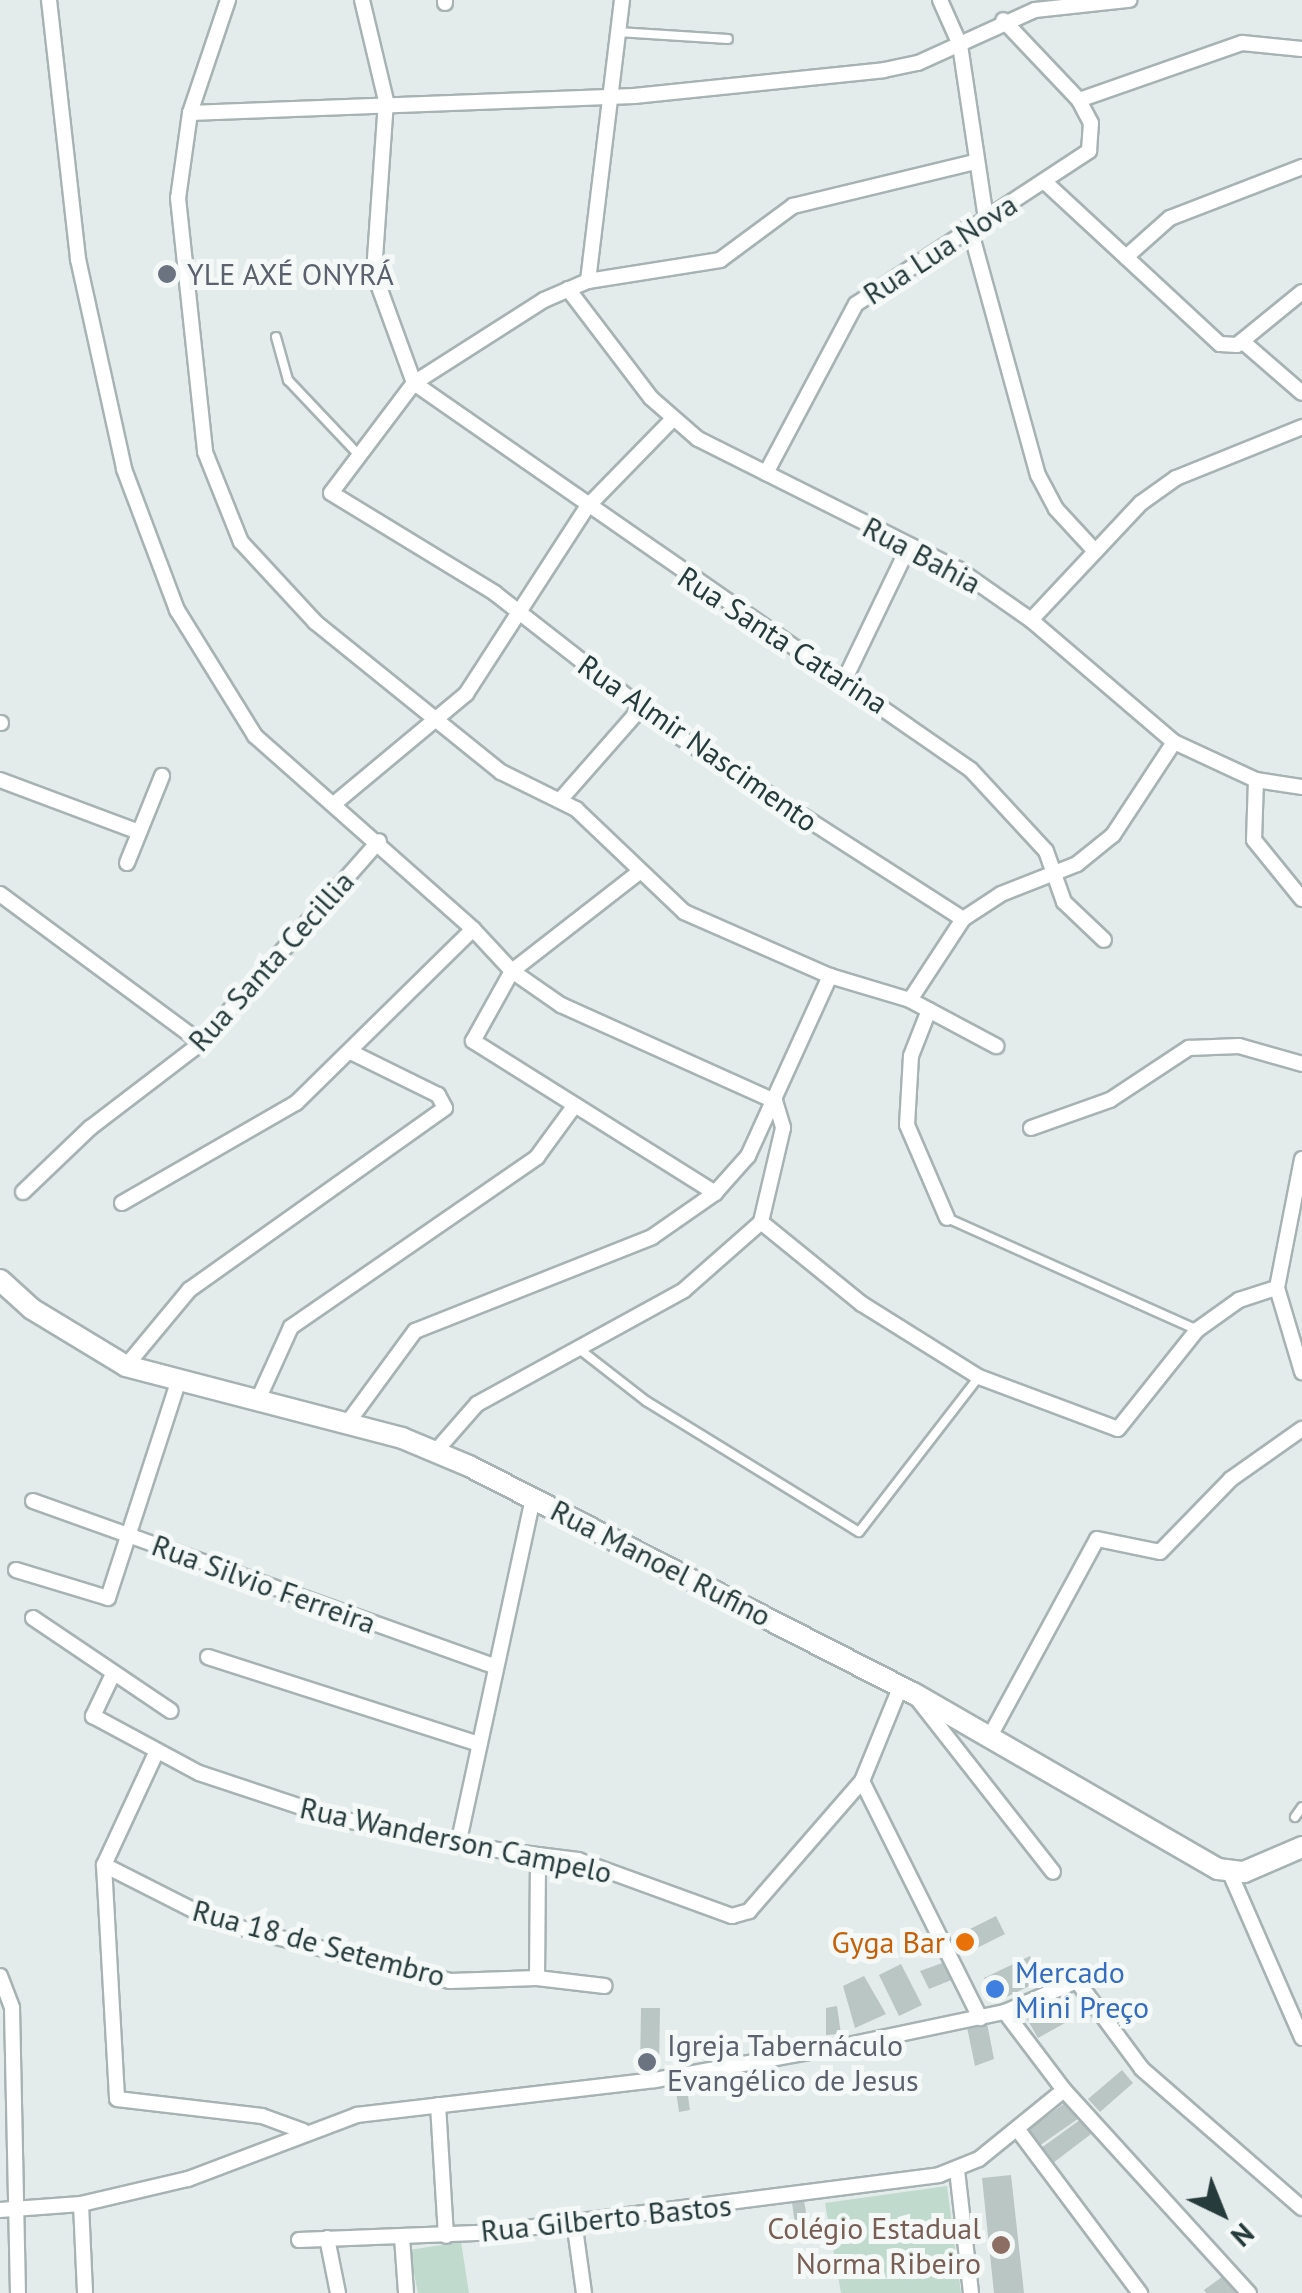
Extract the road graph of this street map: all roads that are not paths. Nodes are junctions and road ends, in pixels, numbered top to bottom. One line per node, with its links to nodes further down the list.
1 (49, 0): 47 (street)
2 (228, 0): 15 (street)
3 (362, 0): 14 (street)
4 (622, 0): 8 (street)
5 (940, 0): 10 (street)
6 (1129, 0): 7 (street)
7 (1003, 20): 10 (street); 13 (street)
8 (618, 32): 9 (lane); 12 (street)
9 (728, 39)
10 (960, 45): 12 (street); 16 (street)
11 (1302, 49): 13 (street)
12 (610, 93): 14 (street); 22 (street)
13 (1079, 100): 18 (street, Rua Lua Nova)
14 (386, 101): 15 (street); 27 (street)
15 (190, 113): 40 (street)
16 (975, 162): 19 (street); 22 (street)
17 (1302, 166): 21 (street)
18 (1046, 183): 19 (street, Rua Lua Nova); 21 (street)
19 (985, 213): 20 (street, Rua Lua Nova)
20 (969, 224): 32 (street, Rua Lua Nova); 35 (street)
21 (1126, 258): 26 (street)
22 (588, 281): 23 (street)
23 (568, 288): 27 (street); 29 (street, Rua Bahia)
24 (1302, 292): 26 (street)
25 (276, 336): 31 (lane)
26 (1240, 343): 28 (street)
27 (414, 383): 31 (street); 33 (street, Rua Santa Catarina)
28 (1302, 393)
29 (672, 420): 32 (street, Rua Bahia); 33 (street)
30 (1302, 427): 35 (street)
31 (356, 452): 36 (street, Rua Almir Nascimento)
32 (766, 474): 34 (street, Rua Bahia)
33 (587, 506): 36 (street); 38 (street, Rua Santa Catarina)
34 (909, 546): 37 (street, Rua Bahia); 38 (street)
35 (1094, 550): 37 (street)
36 (516, 609): 39 (street, Rua Almir Nascimento); 40 (street)
37 (1031, 620): 41 (street, Rua Bahia)
38 (844, 683): 52 (street, Rua Santa Catarina)
39 (640, 709): 46 (street); 55 (street, Rua Almir Nascimento)
40 (441, 721): 46 (street); 47 (street)
41 (1174, 742): 44 (street, Rua Bahia); 52 (street)
42 (162, 776): 48 (street)
43 (0, 780): 48 (street)
44 (1256, 780): 45 (street, Rua Bahia); 54 (street)
45 (1302, 787)
46 (561, 799): 51 (street)
47 (334, 804): 49 (street)
48 (139, 832): 50 (street)
49 (379, 841): 56 (street); 62 (street, Rua Santa Cecillia)
50 (127, 863)
51 (638, 873): 58 (street); 59 (street)
52 (1054, 876): 55 (street); 57 (street, Rua Santa Catarina)
53 (0, 894): 62 (street)
54 (1302, 899)
55 (963, 919): 60 (street)
56 (473, 929): 58 (street); 64 (street)
57 (1104, 940)
58 (512, 972): 66 (street); 67 (street)
59 (830, 976): 60 (street); 66 (street)
60 (910, 1000): 61 (street)
61 (929, 1010): 63 (street); 73 (street)
62 (201, 1043): 70 (street, Rua Santa Cecillia)
63 (996, 1046)
64 (353, 1054): 72 (street); 79 (street)
65 (1302, 1064): 68 (street)
66 (774, 1101): 71 (street); 74 (street)
67 (574, 1105): 71 (street); 83 (street)
68 (1031, 1128)
69 (1302, 1160): 76 (street)
70 (23, 1192)
71 (715, 1193): 84 (street)
72 (122, 1203)
73 (946, 1218): 77 (lane)
74 (760, 1222): 78 (street); 81 (street)
75 (0, 1280): 79 (main road, Rua Manoel Rufino)
76 (1277, 1288): 77 (street); 80 (street)
77 (1198, 1330): 81 (street)
78 (578, 1348): 81 (lane); 86 (street)
79 (126, 1366): 82 (main road, Rua Manoel Rufino)
80 (1302, 1372)
81 (979, 1377)
82 (177, 1386): 83 (main road, Rua Manoel Rufino); 89 (street)
83 (256, 1402): 84 (main road, Rua Manoel Rufino)
84 (346, 1426): 86 (main road, Rua Manoel Rufino)
85 (1302, 1429): 97 (street)
86 (435, 1452): 87 (main road, Rua Manoel Rufino)
87 (533, 1498): 93 (street); 95 (main road, Rua Manoel Rufino)
88 (33, 1501): 89 (street, Rua Silvio Ferreira)
89 (130, 1536): 90 (street); 93 (street, Rua Silvio Ferreira)
90 (16, 1570)
91 (33, 1618): 94 (street)
92 (208, 1657): 98 (street)
93 (496, 1668): 98 (street)
94 (114, 1674): 96 (street); 99 (street, Rua Wanderson Campelo)
95 (907, 1690): 97 (main road, Rua Manoel Rufino); 100 (street); 107 (street)
96 (171, 1712)
97 (990, 1738): 108 (main road, Rua Manoel Rufino)
98 (479, 1744): 103 (street)
99 (156, 1753): 103 (street, Rua Wanderson Campelo); 106 (street)
100 (862, 1780): 105 (street, Rua Wanderson Campelo); 113 (street)
101 (1302, 1807): 102 (lane)
102 (1295, 1817)
103 (458, 1846): 105 (street, Rua Wanderson Campelo)
104 (1302, 1847): 108 (main road)
105 (538, 1855): 110 (street)
106 (104, 1865): 110 (street, Rua 18 de Setembro); 118 (street)
107 (1053, 1872)
108 (1230, 1873): 114 (street)
109 (0, 1976): 122 (street)
110 (536, 1978): 111 (street, Rua 18 de Setembro)
111 (606, 1986)
112 (1005, 2012): 113 (street); 115 (street); 121 (street)
113 (980, 2018): 116 (street)
114 (1302, 2038)
115 (1064, 2090): 117 (street, Rua Gilberto Bastos); 135 (street)
116 (438, 2105): 118 (street); 124 (street)
117 (1018, 2130): 119 (street, Rua Gilberto Bastos); 134 (street)
118 (304, 2131): 120 (street)
119 (957, 2170): 123 (street, Rua Gilberto Bastos); 133 (street)
120 (82, 2204): 122 (street); 129 (street)
121 (1302, 2208)
122 (8, 2211): 128 (street)
123 (574, 2222): 124 (street, Rua Gilberto Bastos); 132 (street)
124 (446, 2236): 125 (street, Rua Gilberto Bastos)
125 (402, 2237): 126 (street, Rua Gilberto Bastos); 131 (street)
126 (327, 2238): 127 (street, Rua Gilberto Bastos); 130 (street)
127 (299, 2240)
128 (18, 2293)
129 (86, 2293)
130 (338, 2293)
131 (406, 2293)
132 (584, 2293)
133 (972, 2293)
134 (1140, 2293)
135 (1249, 2293)

